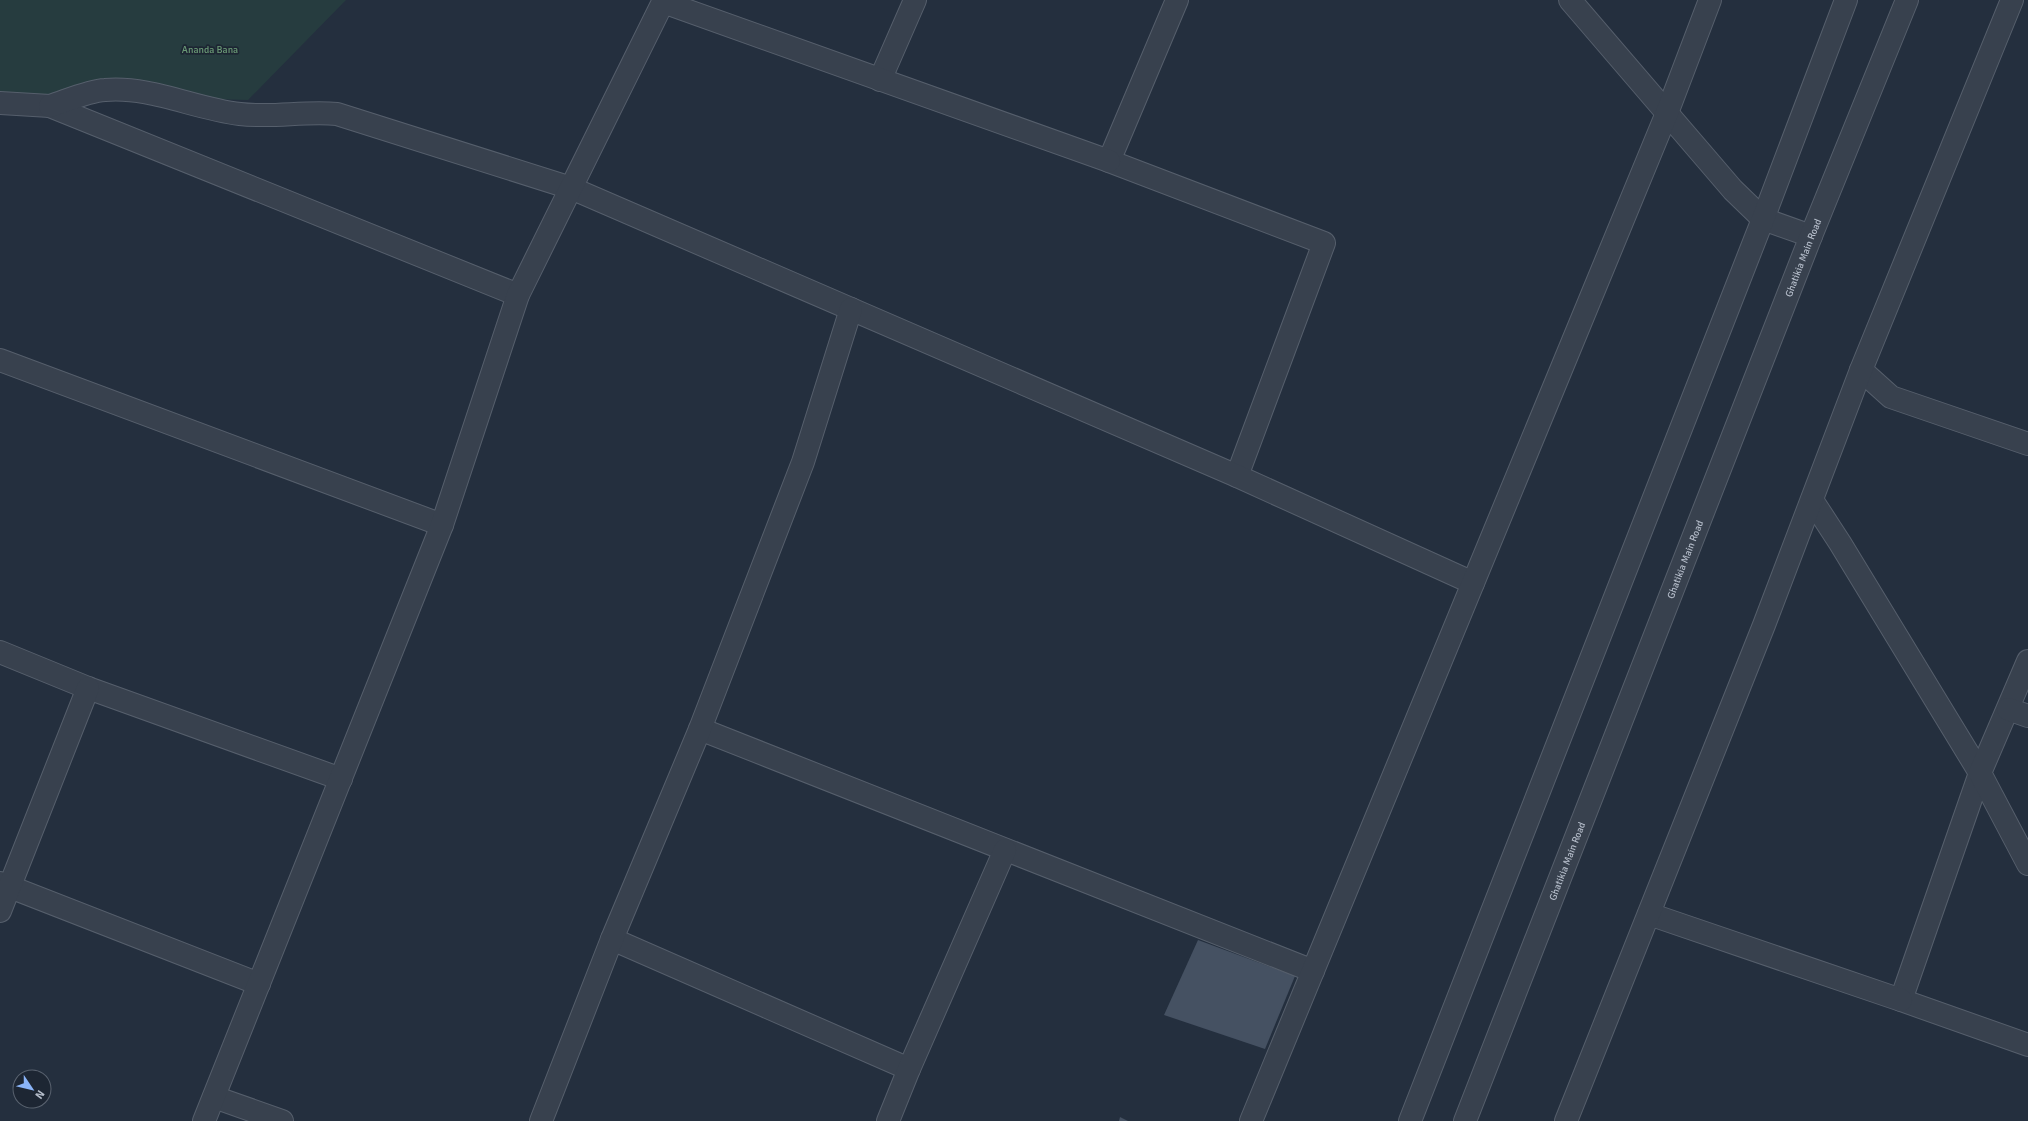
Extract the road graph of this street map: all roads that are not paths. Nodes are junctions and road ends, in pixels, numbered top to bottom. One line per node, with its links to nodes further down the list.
1 (915, 0): 9 (street)
2 (1177, 0): 13 (street)
3 (1570, 0): 12 (street)
4 (1710, 0): 12 (street)
5 (1846, 0): 15 (street)
6 (1907, 0): 16 (street, Ghatikia Main Road)
7 (2012, 0): 20 (street)
8 (663, 1): 9 (street); 14 (street)
9 (880, 80): 13 (street)
10 (0, 103): 11 (street)
11 (50, 106): 14 (street); 17 (street)
12 (1667, 113): 15 (street); 25 (street)
13 (1109, 161): 22 (street)
14 (571, 188): 17 (street); 18 (street)
15 (1763, 219): 16 (street); 51 (street)
16 (1811, 236): 52 (street, Ghatikia Main Road)
17 (518, 295): 24 (street)
18 (851, 309): 22 (street); 31 (street)
19 (0, 360): 24 (street)
20 (1861, 370): 21 (street); 23 (street)
21 (2028, 444)
22 (1238, 476): 25 (street)
23 (1812, 500): 32 (street); 38 (street)
24 (442, 525): 33 (street)
25 (1473, 583): 40 (street)
26 (0, 652): 28 (street)
27 (2028, 661): 29 (street)
28 (88, 688): 33 (street); 36 (street)
29 (2008, 709): 30 (street); 32 (street)
30 (2028, 716)
31 (700, 729): 34 (street); 39 (street)
32 (1980, 773): 35 (street); 42 (street)
33 (341, 779): 41 (street)
34 (1005, 850): 40 (street); 44 (street)
35 (2028, 864)
36 (5, 885): 37 (street); 41 (street)
37 (0, 911)
38 (1649, 914): 42 (street); 53 (street)
39 (612, 939): 44 (street); 48 (street)
40 (1313, 971): 50 (street)
41 (259, 984): 45 (street)
42 (1901, 1000): 43 (street)
43 (2028, 1045)
44 (909, 1069): 49 (street)
45 (214, 1097): 46 (street); 47 (street)
46 (204, 1121)
47 (282, 1121)
48 (541, 1121)
49 (888, 1121)
50 (1251, 1121)
51 (1410, 1121)
52 (1465, 1121)
53 (1566, 1121)

